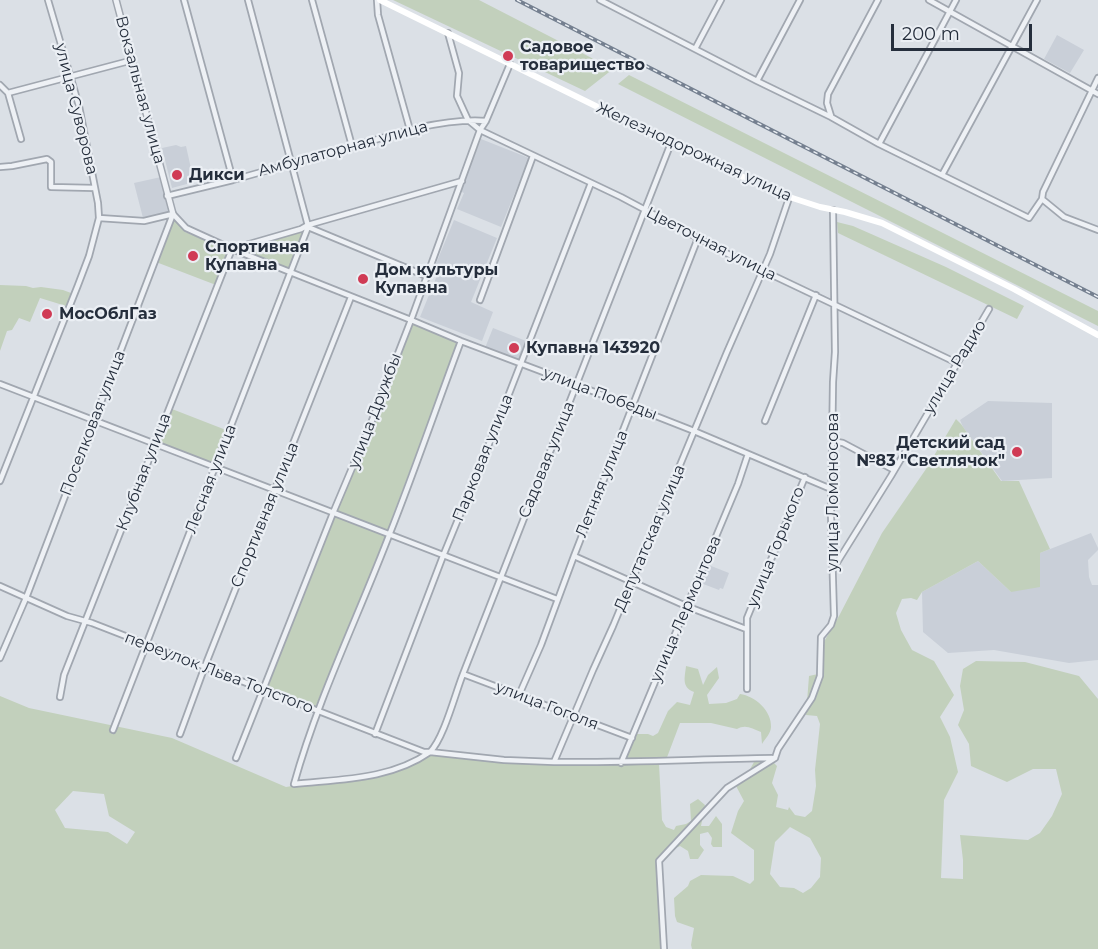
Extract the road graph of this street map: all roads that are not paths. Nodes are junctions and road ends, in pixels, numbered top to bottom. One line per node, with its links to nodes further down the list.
1 (48, 0): 20 (street, улица Суворова)
2 (116, 0): 18 (street, Вокзальная улица)
3 (184, 0): 40 (street)
4 (248, 0): 37 (street)
5 (312, 0): 35 (street)
6 (378, 0): 15 (main road, Железнодорожная улица); 30 (street)
7 (600, 0): 17 (street)
8 (721, 0): 17 (street)
9 (800, 0): 22 (street)
10 (878, 0): 27 (street)
11 (929, 0): 14 (street)
12 (956, 0): 14 (street)
13 (1037, 0): 16 (street)
14 (949, 11): 16 (street); 34 (street)
15 (448, 33): 19 (main road, Железнодорожная улица); 28 (street)
16 (1011, 45): 24 (street); 39 (street)
17 (695, 49): 22 (street)
18 (133, 60): 20 (street); 44 (street, Вокзальная улица)
19 (510, 64): 29 (street, улица Дружбы); 33 (main road, Железнодорожная улица)
20 (70, 77): 25 (street); 43 (street, улица Суворова)
21 (1098, 78): 24 (street)
22 (757, 81): 27 (street)
23 (0, 85): 25 (street)
24 (1091, 90): 26 (street); 46 (street)
25 (8, 93): 32 (street)
26 (1098, 94)
27 (831, 117): 34 (street)
28 (468, 120): 29 (street, Амбулаторная улица); 30 (street, Амбулаторная улица); 31 (street, Цветочная улица)
29 (486, 121): 31 (street, улица Дружбы)
30 (410, 130): 35 (street, Амбулаторная улица)
31 (480, 130): 36 (street, Цветочная улица); 41 (street, улица Дружбы)
32 (21, 139)
33 (671, 143): 45 (main road, Железнодорожная улица); 47 (street, Садовая улица)
34 (879, 144): 39 (street)
35 (352, 146): 37 (street, Амбулаторная улица)
36 (533, 156): 42 (street, Цветочная улица); 60 (street)
37 (291, 163): 40 (street, Амбулаторная улица); 51 (street)
38 (0, 167): 43 (street)
39 (942, 175): 46 (street)
40 (233, 180): 44 (street, Амбулаторная улица)
41 (462, 181): 51 (street); 57 (street, улица Дружбы)
42 (591, 183): 47 (street, Цветочная улица); 66 (street, Парковая улица)
43 (95, 188): 50 (street, улица Суворова)
44 (167, 196): 49 (street, Вокзальная улица)
45 (789, 198): 48 (main road, Железнодорожная улица); 55 (street, Депутатская улица)
46 (1042, 200): 52 (street)
47 (645, 210): 53 (street, Цветочная улица); 69 (street, Садовая улица)
48 (833, 210): 61 (street, улица Ломоносова); 64 (main road, Железнодорожная улица)
49 (173, 214): 50 (street); 54 (street, улица Победы); 72 (street, Поселковая улица)
50 (99, 218): 70 (street)
51 (308, 226): 54 (street); 56 (street, Лесная улица); 57 (street)
52 (1098, 230)
53 (698, 238): 55 (street, Цветочная улица); 71 (street, Летняя улица)
54 (232, 249): 56 (street, улица Победы); 76 (street, Клубная улица)
55 (762, 270): 58 (street, Цветочная улица); 74 (street, Депутатская улица)
56 (291, 272): 59 (street, улица Победы); 78 (street, Лесная улица)
57 (426, 276): 63 (street, улица Дружбы)
58 (816, 295): 61 (street, Цветочная улица); 73 (street)
59 (351, 297): 63 (street, улица Победы); 83 (street, Спортивная улица)
60 (480, 300)
61 (834, 304): 67 (street, Цветочная улица); 75 (street, улица Ломоносова)
62 (989, 309): 67 (street, улица Радио)
63 (411, 320): 65 (street, улица Победы); 84 (street, улица Дружбы)
64 (1098, 335)
65 (461, 341): 66 (street, улица Победы); 85 (street)
66 (520, 363): 69 (street, улица Победы); 86 (street, Парковая улица)
67 (957, 363): 79 (street, улица Радио)
68 (0, 384): 70 (street)
69 (577, 384): 71 (street, улица Победы); 89 (street, Садовая улица)
70 (33, 398): 72 (street); 81 (street)
71 (633, 406): 74 (street, улица Победы); 87 (street, Летняя улица)
72 (94, 421): 76 (street); 92 (street, Поселковая улица)
73 (765, 422)
74 (694, 431): 77 (street, улица Победы); 90 (street, Депутатская улица)
75 (832, 441): 79 (street); 82 (street, улица Ломоносова)
76 (155, 445): 78 (street); 95 (street, Клубная улица)
77 (748, 454): 80 (street, улица Победы); 94 (street, улица Лермонтова)
78 (215, 468): 83 (street); 97 (street, Лесная улица)
79 (894, 470): 88 (street, улица Радио)
80 (805, 477): 82 (street, улица Победы); 96 (street, улица Горького)
81 (0, 482)
82 (831, 489): 88 (street, улица Ломоносова)
83 (274, 491): 84 (street); 99 (street, Спортивная улица)
84 (333, 513): 85 (street); 102 (street, улица Дружбы)
85 (390, 535): 86 (street); 105 (street)
86 (443, 556): 89 (street); 109 (street, Парковая улица)
87 (574, 556): 90 (street); 93 (street, Летняя улица)
88 (833, 569): 113 (street, улица Ломоносова)
89 (500, 578): 93 (street); 100 (street, Садовая улица)
90 (631, 582): 94 (street); 106 (street, Депутатская улица)
91 (0, 586): 92 (street, переулок Льва Толстого)
92 (26, 598): 95 (street, переулок Льва Толстого); 98 (street, Поселковая улица)
93 (557, 600): 103 (street, Летняя улица)
94 (686, 606): 96 (street); 110 (street, улица Лермонтова)
95 (86, 622): 97 (street, переулок Льва Толстого); 104 (street, Клубная улица)
96 (746, 628): 101 (street, улица Горького)
97 (146, 644): 99 (street, переулок Льва Толстого); 107 (street, Лесная улица)
98 (0, 658)
99 (205, 666): 102 (street, переулок Льва Толстого); 108 (street, Спортивная улица)
100 (463, 674): 103 (street, улица Гоголя); 111 (street, Садовая улица)
101 (747, 689)
102 (264, 690): 105 (street, переулок Льва Толстого); 112 (street, улица Дружбы)
103 (519, 695): 106 (street, улица Гоголя)
104 (60, 697)
105 (317, 711): 109 (street, переулок Льва Толстого); 111 (street)
106 (574, 716): 110 (street, улица Гоголя); 114 (street, Депутатская улица)
107 (113, 730)
108 (180, 734)
109 (375, 734): 111 (street, переулок Льва Толстого)
110 (632, 738): 115 (street, улица Лермонтова)
111 (430, 752): 114 (street)
112 (236, 758)
113 (775, 758): 115 (street); 116 (street)
114 (554, 762): 115 (street)
115 (621, 763)
116 (664, 949)

